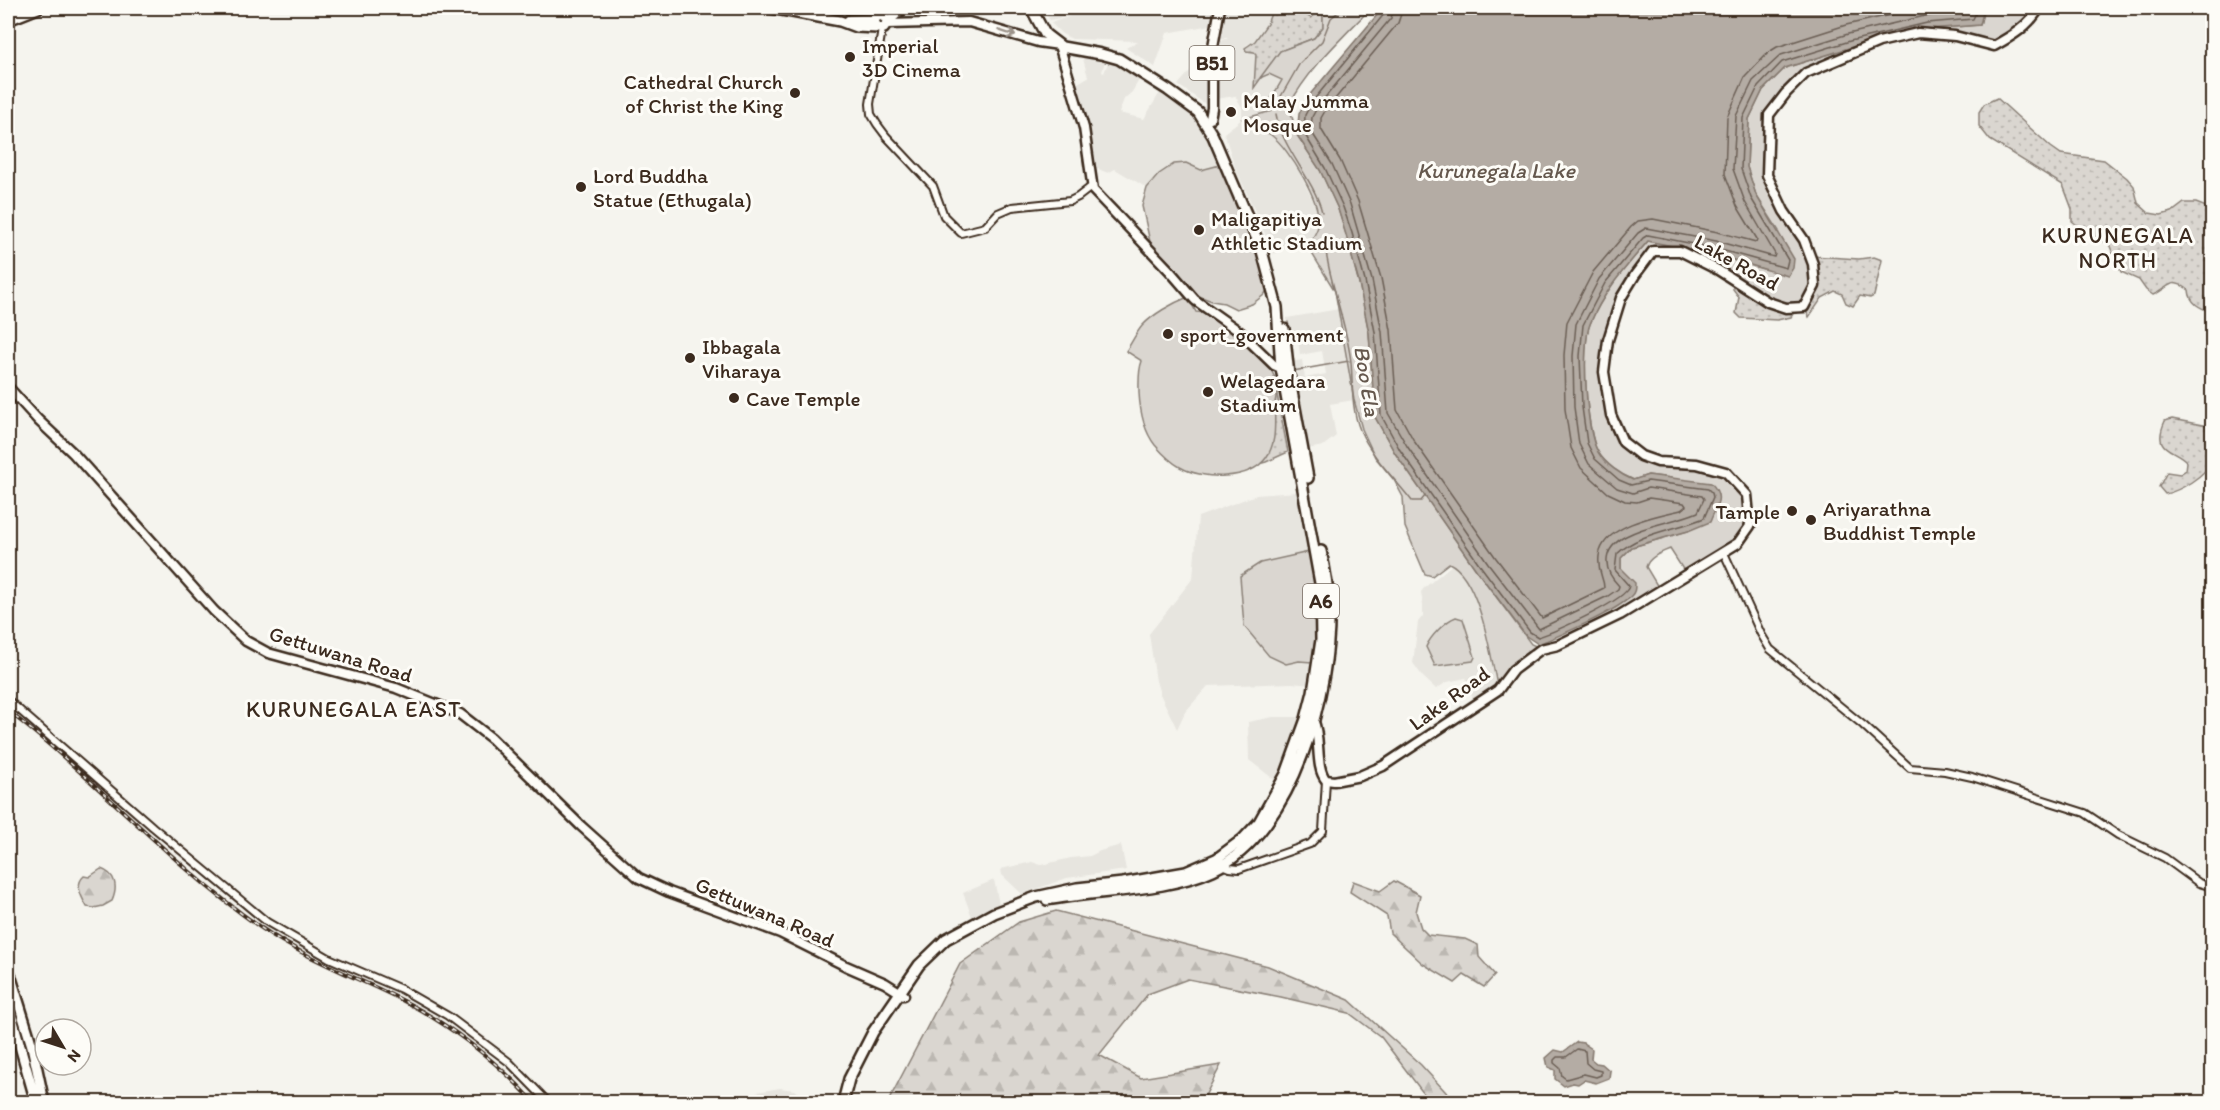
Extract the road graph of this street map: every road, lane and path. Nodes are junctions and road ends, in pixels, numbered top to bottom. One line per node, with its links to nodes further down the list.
1 (38, 8): 9 (highway)
2 (771, 8): 10 (highway)
3 (895, 8): 10 (highway)
4 (903, 8): 10 (highway)
5 (1031, 8): 11 (highway)
6 (1038, 8): 12 (highway, A6)
7 (1220, 8): 12 (main road, B51)
8 (2039, 8): 16 (main road, Lake Road)
9 (8, 20)
10 (882, 23): 11 (main road, one-way to 11); 13 (street)
11 (1059, 45): 13 (main road); 14 (highway, A6)
12 (1210, 119): 14 (highway, A6)
13 (1091, 187): 14 (main road)
14 (1285, 367): 18 (highway, A6)
15 (8, 387): 23 (main road, Gettuwana Road)
16 (1724, 553): 19 (main road, Lake Road); 21 (street)
17 (8, 700): 29 (street)
18 (1310, 720): 19 (main road); 20 (highway, A6)
19 (1326, 780): 20 (street)
20 (1219, 862): 23 (highway, A6)
21 (2212, 887)
22 (8, 968): 25 (highway)
23 (902, 994): 30 (highway, A6)
24 (8, 1004): 26 (highway)
25 (32, 1046): 27 (highway); 28 (highway)
26 (36, 1102)
27 (44, 1102)
28 (51, 1102)
29 (548, 1102)
30 (843, 1102)

